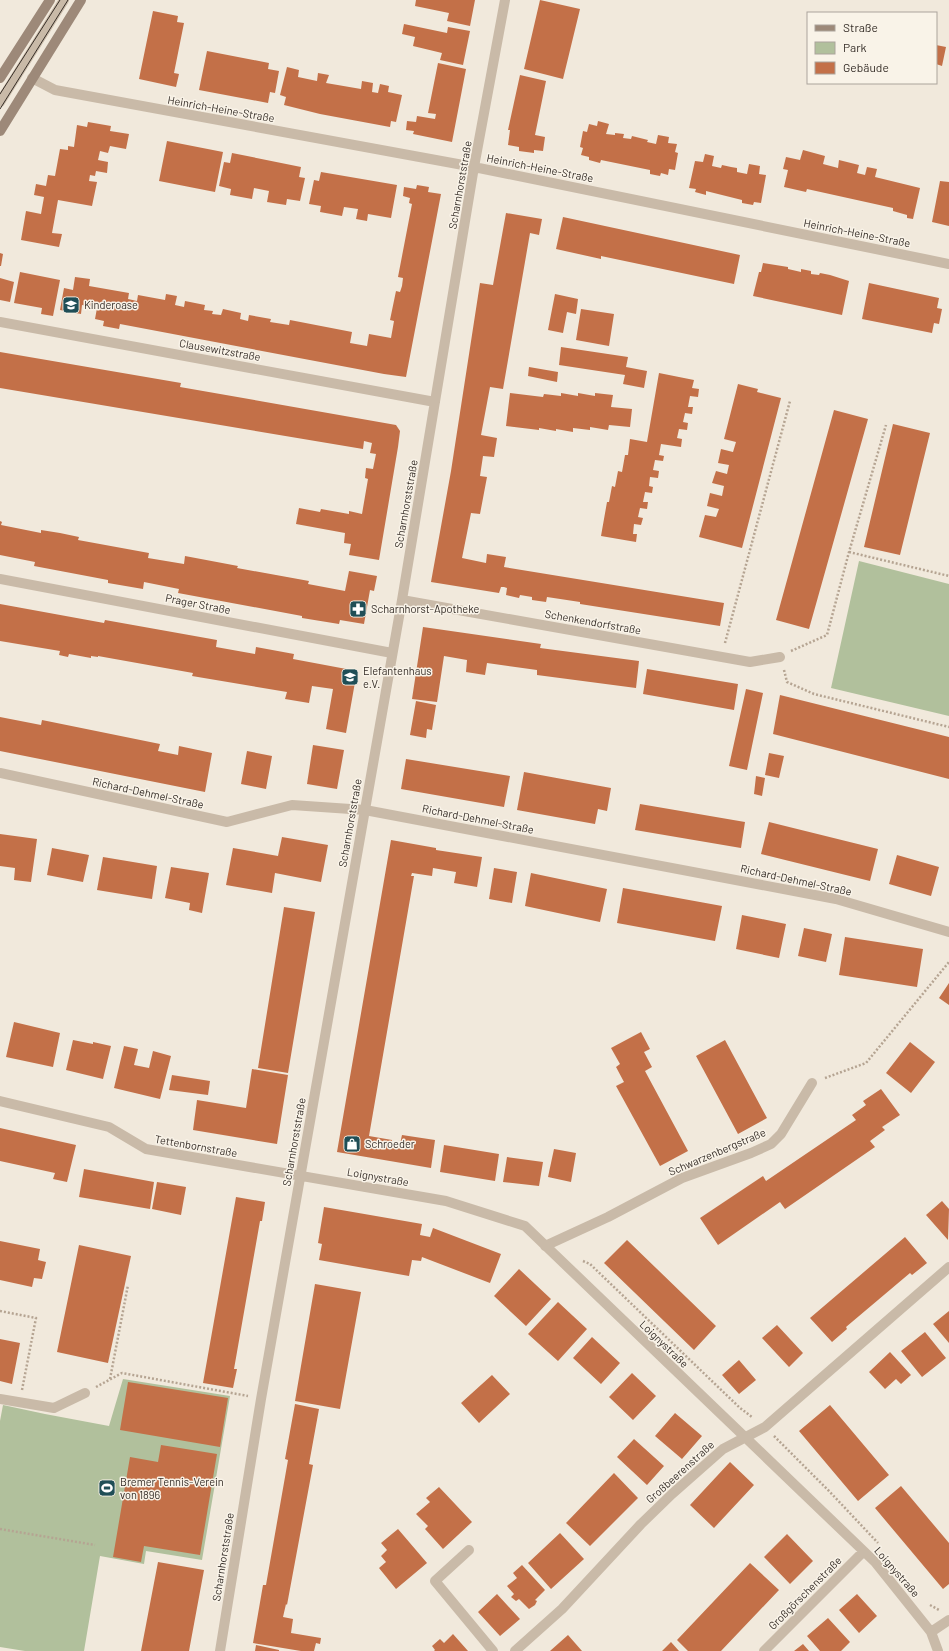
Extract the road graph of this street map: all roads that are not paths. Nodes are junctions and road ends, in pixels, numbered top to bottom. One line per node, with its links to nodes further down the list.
1 (50, 0): 5 (main road)
2 (64, 0): 7 (street)
3 (81, 0): 6 (main road)
4 (506, 0): 9 (street, Scharnhorststraße)
5 (0, 78)
6 (32, 78): 8 (main road); 9 (street, Heinrich-Heine-Straße)
7 (0, 102)
8 (0, 131)
9 (474, 167): 10 (street, Heinrich-Heine-Straße); 12 (street, Scharnhorststraße)
10 (949, 264)
11 (0, 322): 12 (street, Clausewitzstraße)
12 (435, 402): 14 (street, Scharnhorststraße)
13 (0, 579): 15 (street, Prager Straße)
14 (402, 600): 15 (street, Scharnhorststraße); 16 (street, Schenkendorfstraße)
15 (392, 653): 18 (street, Scharnhorststraße)
16 (780, 657)
17 (0, 774): 18 (street, Richard-Dehmel-Straße)
18 (365, 810): 19 (street, Richard-Dehmel-Straße); 22 (street, Scharnhorststraße)
19 (949, 932)
20 (812, 1083): 23 (street, Schwarzenbergstraße)
21 (0, 1101): 22 (street, Tettenbornstraße)
22 (301, 1176): 23 (street, Loignystraße); 32 (street, Scharnhorststraße)
23 (545, 1246): 27 (street, Loignystraße)
24 (949, 1267): 27 (street, Großbeerenstraße)
25 (85, 1392): 26 (street)
26 (0, 1398)
27 (744, 1438): 29 (street, Loignystraße); 34 (street, Großbeerenstraße)
28 (469, 1550): 33 (street)
29 (863, 1552): 31 (street, Loignystraße); 35 (street, Großgörschenstraße)
30 (949, 1620): 31 (street)
31 (931, 1632): 36 (street, Loignystraße)
32 (220, 1651)
33 (493, 1651)
34 (515, 1651)
35 (764, 1651)
36 (938, 1651)

